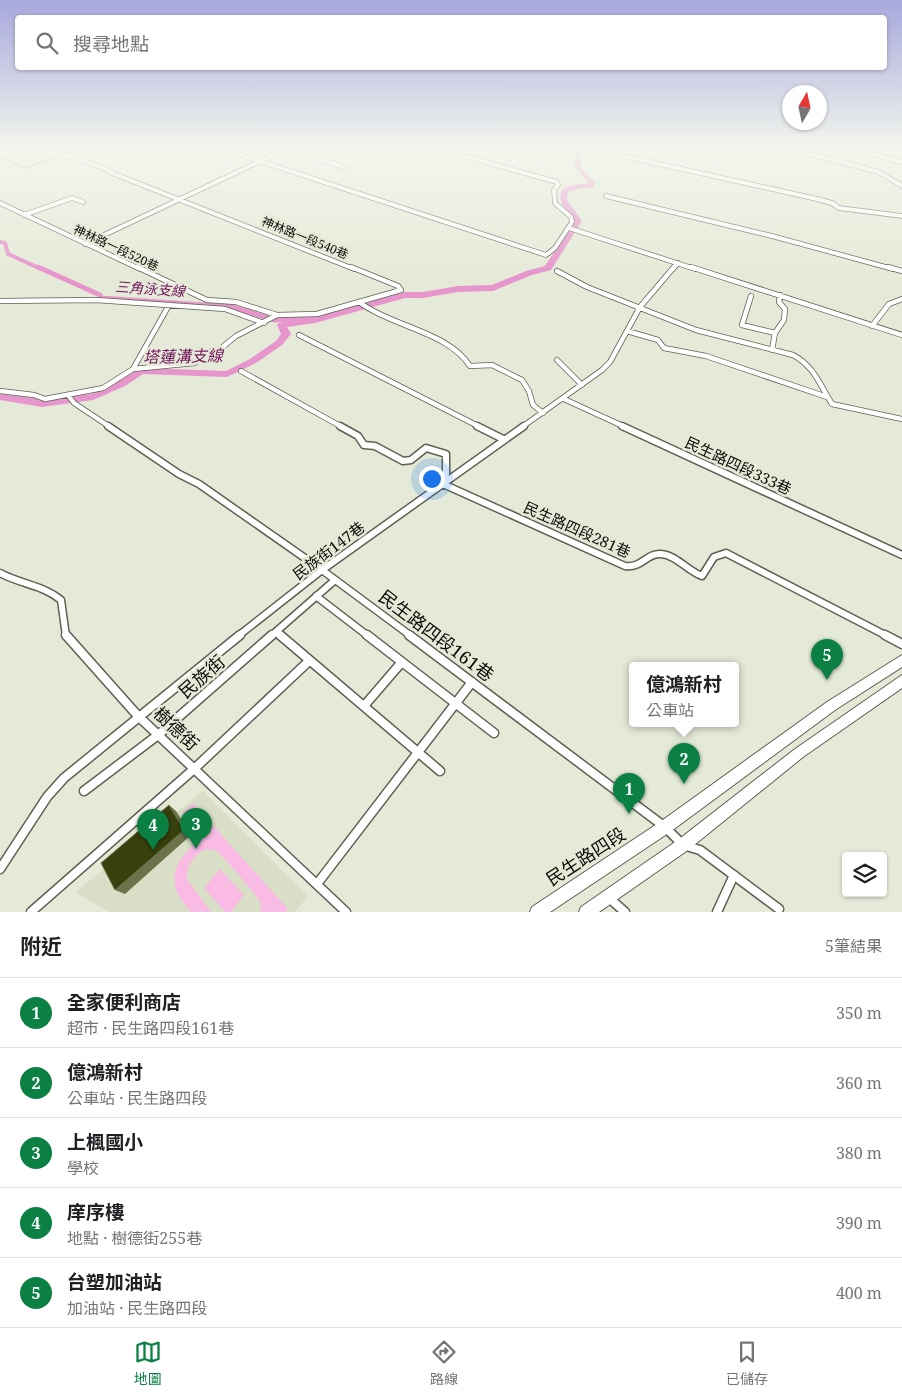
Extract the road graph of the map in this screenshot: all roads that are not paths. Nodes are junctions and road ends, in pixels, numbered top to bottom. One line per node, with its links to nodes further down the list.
1 (156, 191): 7 (street, 神林路一段540巷)
2 (199, 191): 7 (street)
3 (353, 191): 12 (street)
4 (554, 191): 12 (street)
5 (779, 191): 11 (street)
6 (606, 196): 16 (street)
7 (179, 200): 13 (street); 17 (street, 神林路一段540巷)
8 (83, 202): 10 (street)
9 (0, 204): 10 (street, 神林路一段520巷)
10 (24, 215): 13 (street, 神林路一段520巷)
11 (902, 216)
12 (569, 228): 14 (street)
13 (85, 244): 25 (street, 神林路一段520巷)
14 (678, 262): 18 (street); 24 (street, 民族街147巷)
15 (557, 271): 24 (street)
16 (902, 271)
17 (401, 290): 22 (street, 神林路一段520巷)
18 (780, 295): 27 (street); 29 (street)
19 (751, 296): 29 (street)
20 (902, 299): 27 (street)
21 (0, 301): 23 (street)
22 (359, 302): 25 (street, 神林路一段520巷); 41 (street)
23 (169, 305): 26 (street); 34 (street)
24 (640, 307): 28 (street, 民族街147巷); 32 (street)
25 (277, 316): 26 (street)
26 (264, 324): 34 (street)
27 (872, 326): 31 (street)
28 (627, 330): 36 (street, 民族街147巷); 39 (street)
29 (774, 333): 32 (street)
30 (300, 335): 43 (street)
31 (902, 335)
32 (772, 350): 39 (street)
33 (557, 360): 36 (street)
34 (133, 369): 38 (street)
35 (241, 371): 44 (street)
36 (582, 385): 40 (street, 民族街147巷)
37 (0, 391): 38 (street)
38 (68, 395): 46 (street, 民生路四段161巷)
39 (827, 397): 42 (street)
40 (564, 399): 41 (street, 民族街147巷); 45 (street, 民生路四段333巷)
41 (544, 413): 43 (street, 民族街147巷)
42 (902, 419)
43 (504, 439): 44 (street, 民族街147巷)
44 (443, 484): 46 (street, 民族街147巷); 51 (street, 民生路四段281巷)
45 (902, 555)
46 (322, 570): 48 (street, 民生路四段161巷); 59 (street, 民族街147巷)
47 (0, 573): 59 (street, 樹德街)
48 (335, 580): 49 (street, 民族街); 56 (street, 民生路四段161巷)
49 (316, 596): 50 (street, 民族街); 54 (street)
50 (276, 632): 53 (street); 61 (street, 民族街)
51 (902, 644)
52 (902, 660): 66 (main road, 民生路四段)
53 (309, 661): 58 (street); 63 (street)
54 (401, 663): 57 (street); 58 (street)
55 (902, 681): 67 (main road)
56 (472, 682): 57 (street); 66 (street, 民生路四段161巷)
57 (454, 704): 60 (street); 62 (street)
58 (364, 706): 62 (street)
59 (138, 716): 61 (street, 樹德街); 68 (street, 民族街147巷)
60 (494, 733)
61 (158, 735): 63 (street, 樹德街); 65 (street, 民族街)
62 (419, 753): 64 (street); 70 (street)
63 (194, 769): 70 (street, 樹德街); 73 (street)
64 (440, 771)
65 (84, 791)
66 (665, 827): 67 (street, 民生路四段161巷); 75 (main road, 民生路四段)
67 (683, 844): 69 (street, 民生路四段161巷); 71 (main road)
68 (0, 869)
69 (734, 875): 72 (street, 民生路四段161巷); 78 (street)
70 (317, 884): 74 (street, 樹德街)
71 (609, 898): 76 (main road); 77 (street)
72 (779, 909)
73 (32, 912)
74 (346, 912)
75 (537, 912)
76 (586, 912)
77 (625, 912)
78 (717, 912)

